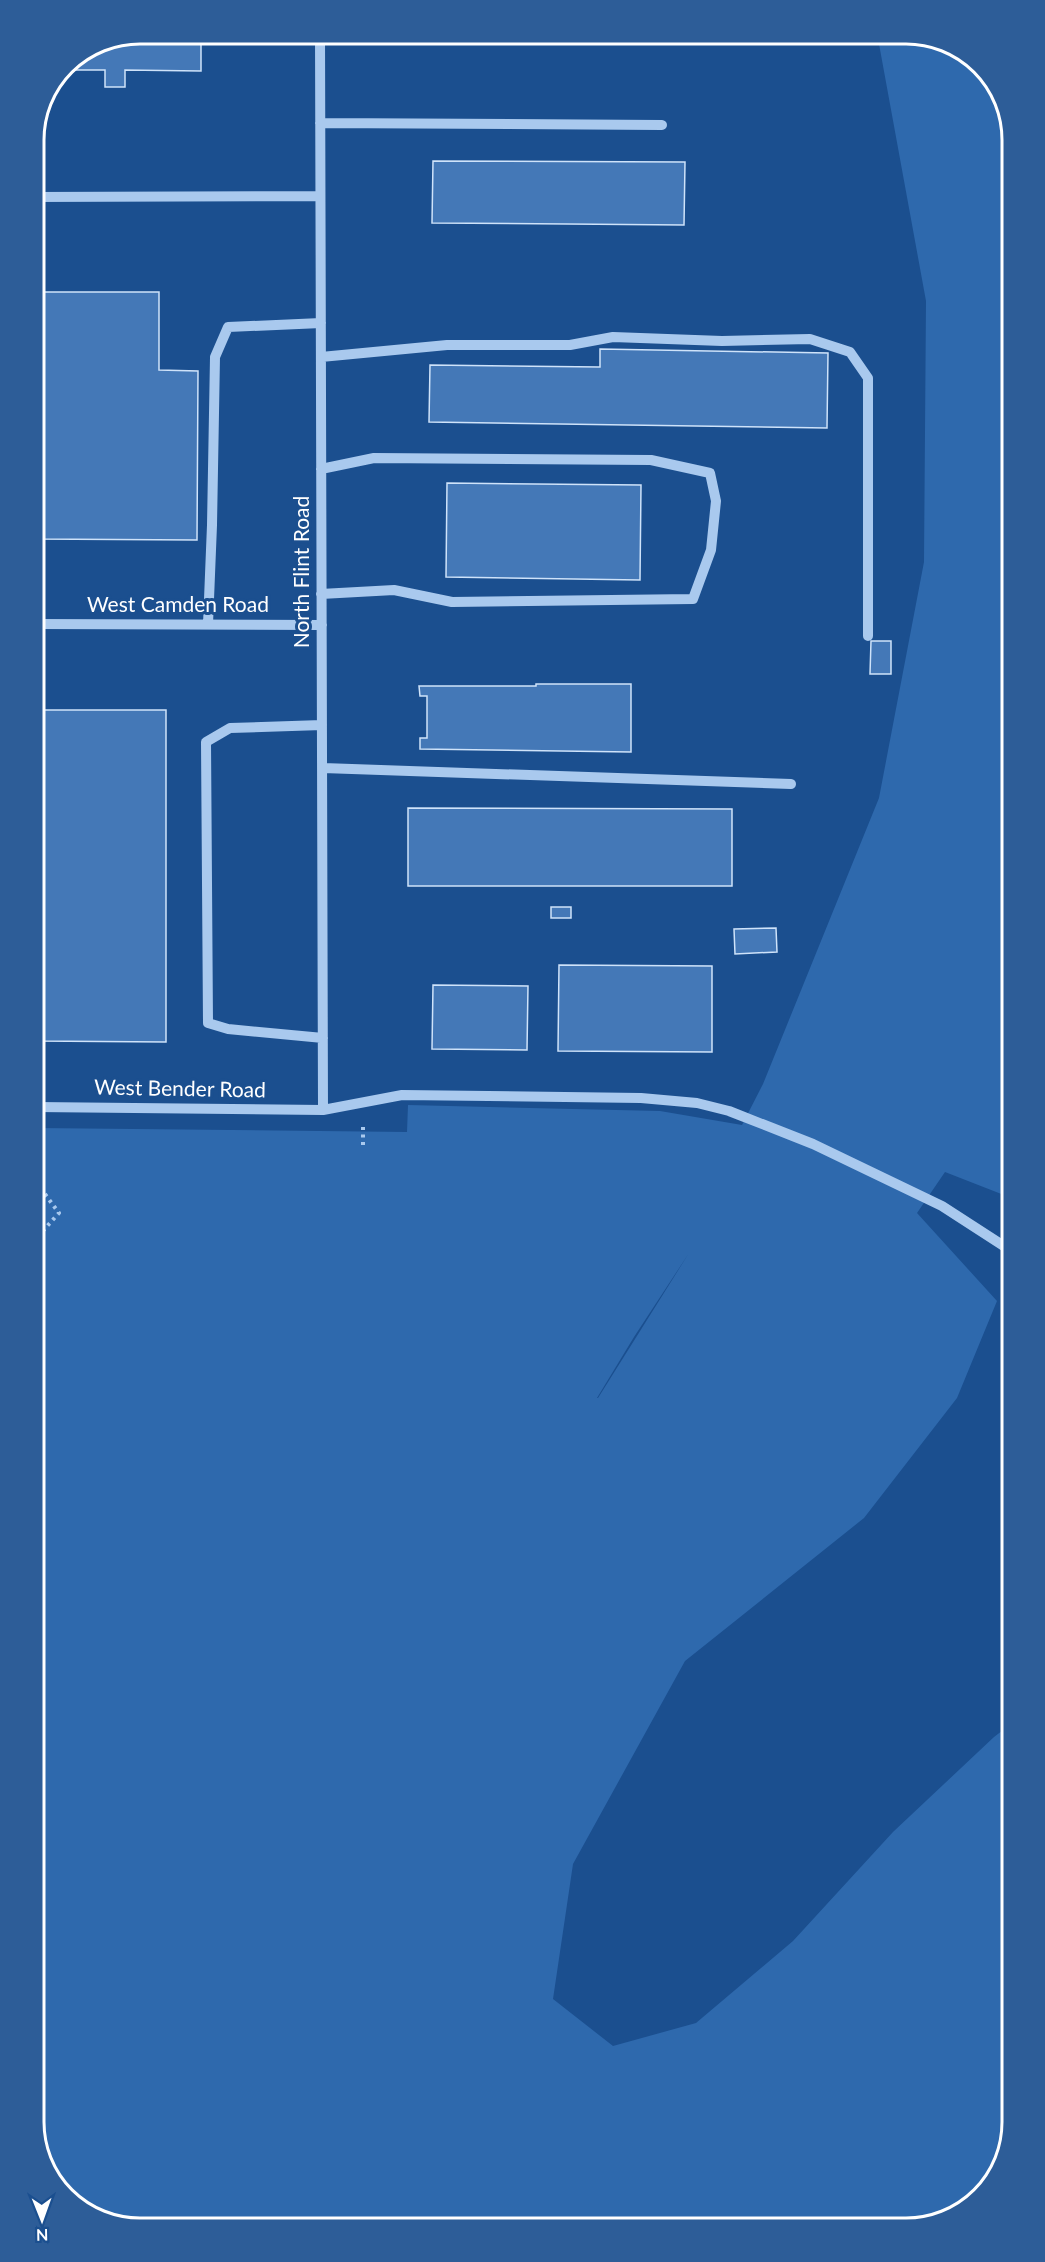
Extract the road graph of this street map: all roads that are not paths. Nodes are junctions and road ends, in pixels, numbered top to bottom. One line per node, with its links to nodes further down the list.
1 (320, 44): 2 (street, North Flint Road)
2 (320, 123): 3 (street); 5 (street, North Flint Road)
3 (662, 126)
4 (44, 196): 5 (street)
5 (320, 196): 6 (street, North Flint Road)
6 (321, 323): 7 (street, North Flint Road); 11 (street)
7 (321, 357): 8 (street, North Flint Road); 13 (street)
8 (321, 469): 9 (street, North Flint Road); 9 (street)
9 (321, 594): 12 (street, North Flint Road)
10 (44, 624): 11 (street, West Camden Road)
11 (208, 624): 12 (street, West Camden Road)
12 (321, 625): 14 (street, North Flint Road)
13 (868, 636)
14 (322, 725): 15 (street, North Flint Road); 17 (street)
15 (323, 768): 16 (street); 17 (street, North Flint Road)
16 (791, 784)
17 (322, 1038): 19 (street, North Flint Road)
18 (44, 1107): 19 (street, West Bender Road)
19 (323, 1110): 20 (street, West Bender Road)
20 (1002, 1245)

